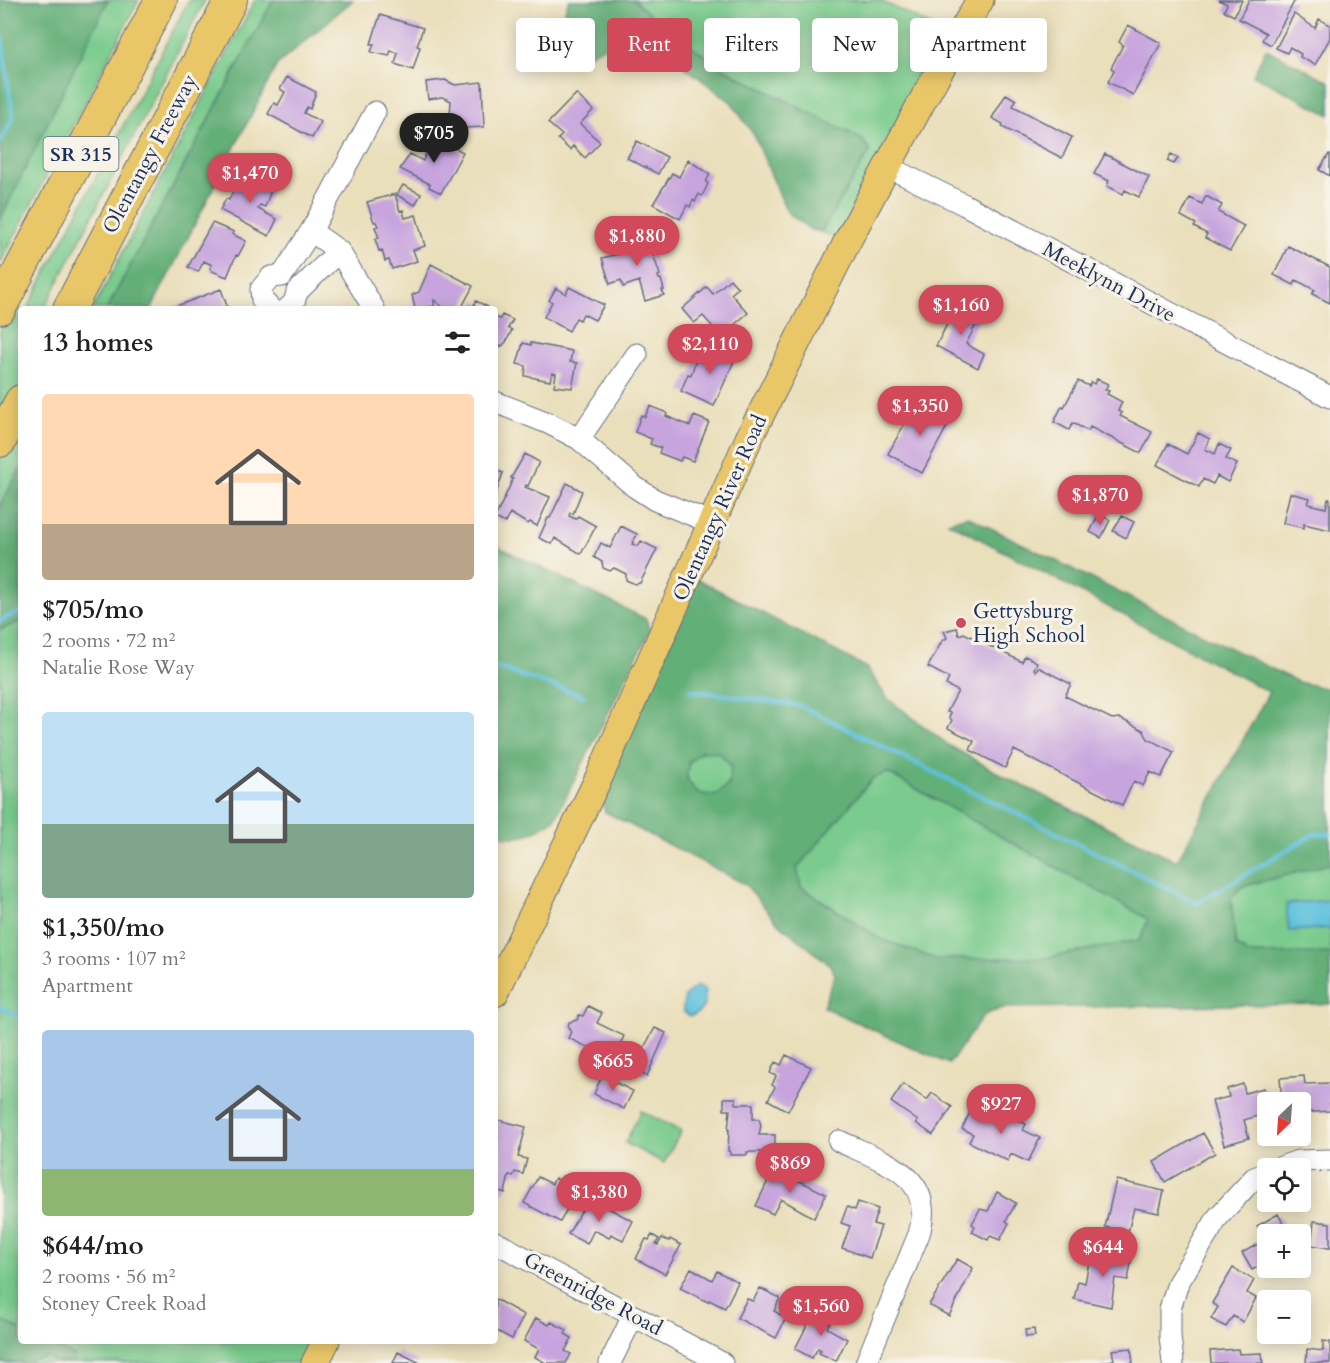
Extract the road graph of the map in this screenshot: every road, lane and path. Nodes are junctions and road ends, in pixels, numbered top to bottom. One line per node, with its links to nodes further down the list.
1 (161, 0): 12 (highway, SR 315)
2 (231, 0): 8 (highway, Olentangy Freeway / SR 315)
3 (980, 0): 5 (main road, Olentangy River Road)
4 (375, 111): 6 (street)
5 (888, 167): 14 (street, Meeklynn Drive); 19 (main road, Olentangy River Road)
6 (311, 231): 7 (street); 9 (street)
7 (339, 251): 10 (street); 11 (street)
8 (71, 306)
9 (268, 306)
10 (290, 306)
11 (372, 306)
12 (0, 308)
13 (637, 354): 17 (street)
14 (1330, 397)
15 (498, 403): 17 (street)
16 (18, 407): 18 (highway)
17 (579, 439): 19 (street)
18 (0, 441)
19 (712, 524): 20 (main road, Olentangy River Road)
20 (498, 987)
21 (839, 1141): 31 (street)
22 (1330, 1160): 23 (street)
23 (1311, 1161)
24 (1257, 1177): 32 (street)
25 (498, 1244): 26 (street, Greenridge Road)
26 (633, 1316): 29 (street); 30 (street, Greenridge Road)
27 (324, 1344): 28 (main road)
28 (315, 1363)
29 (610, 1363)
30 (722, 1363)
31 (866, 1363)
32 (1173, 1363)

